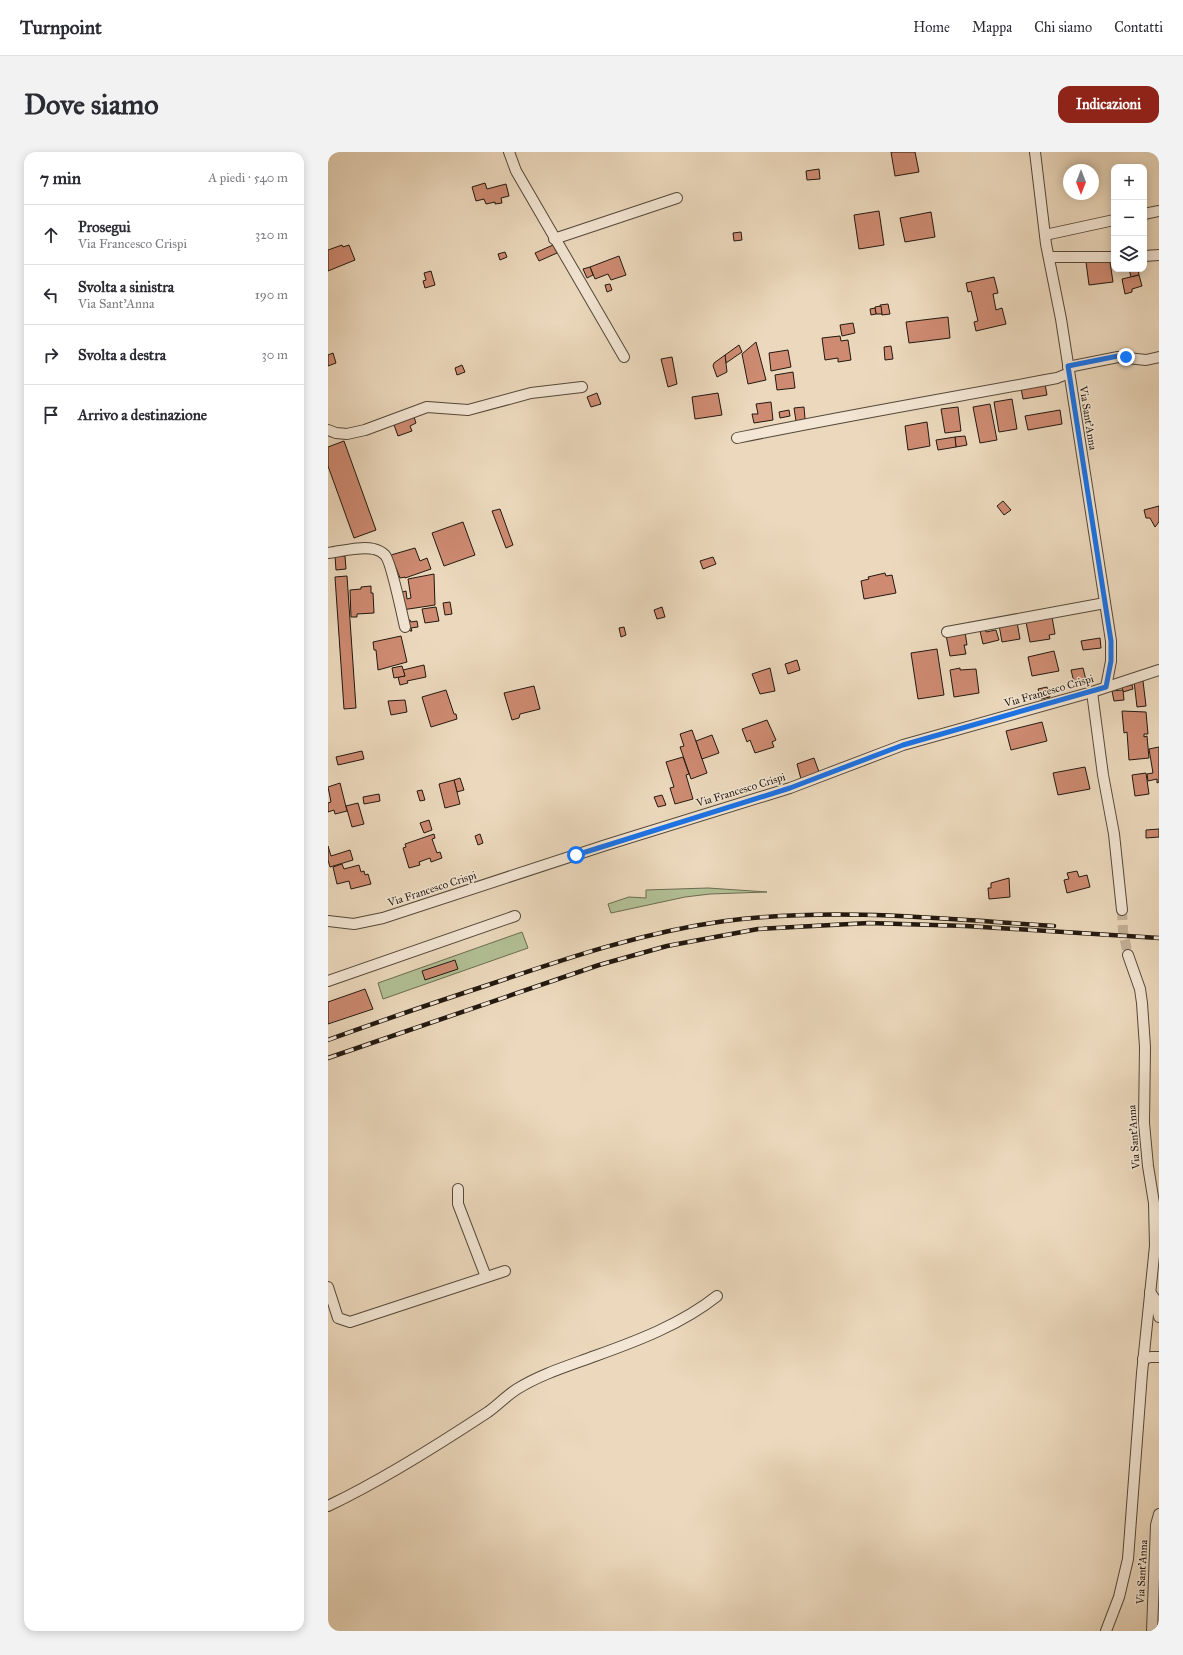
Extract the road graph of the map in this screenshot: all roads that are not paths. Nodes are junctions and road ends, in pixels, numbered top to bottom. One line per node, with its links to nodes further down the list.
1 (509, 152): 8 (street)
2 (1035, 152): 7 (street, Via Sant'Anna)
3 (677, 198): 8 (street)
4 (1159, 211): 5 (street)
5 (1147, 213)
6 (1111, 221): 7 (street)
7 (1045, 235): 11 (street, Via Sant'Anna)
8 (554, 239): 13 (street)
9 (1159, 255): 10 (street)
10 (1147, 256)
11 (1049, 257): 12 (street); 15 (street, Via Sant'Anna)
12 (1111, 257)
13 (624, 357)
14 (1159, 357): 15 (street)
15 (1068, 370): 18 (street); 20 (street, Via Sant'Anna)
16 (582, 387): 17 (street)
17 (328, 430)
18 (737, 438)
19 (328, 553): 21 (street)
20 (1105, 604): 22 (street); 24 (street, Via Sant'Anna)
21 (405, 627)
22 (948, 632)
23 (1159, 670): 24 (street, Via Francesco Crispi)
24 (1106, 687): 25 (street, Via Francesco Crispi)
25 (1092, 692): 26 (street); 28 (street, Via Francesco Crispi)
26 (1122, 910)
27 (515, 916): 30 (street)
28 (328, 921)
29 (1128, 954): 35 (street, Via Sant'Anna)
30 (328, 981)
31 (458, 1189): 33 (street)
32 (505, 1271): 33 (street)
33 (486, 1277): 34 (street)
34 (328, 1287)
35 (1150, 1292): 37 (street, Via Sant'Anna); 39 (street)
36 (717, 1296): 40 (street)
37 (1159, 1317)
38 (1159, 1358): 39 (street)
39 (1143, 1359): 42 (street)
40 (328, 1506)
41 (1159, 1514): 43 (street, Via Sant'Anna)
42 (1106, 1631)
43 (1152, 1631)

